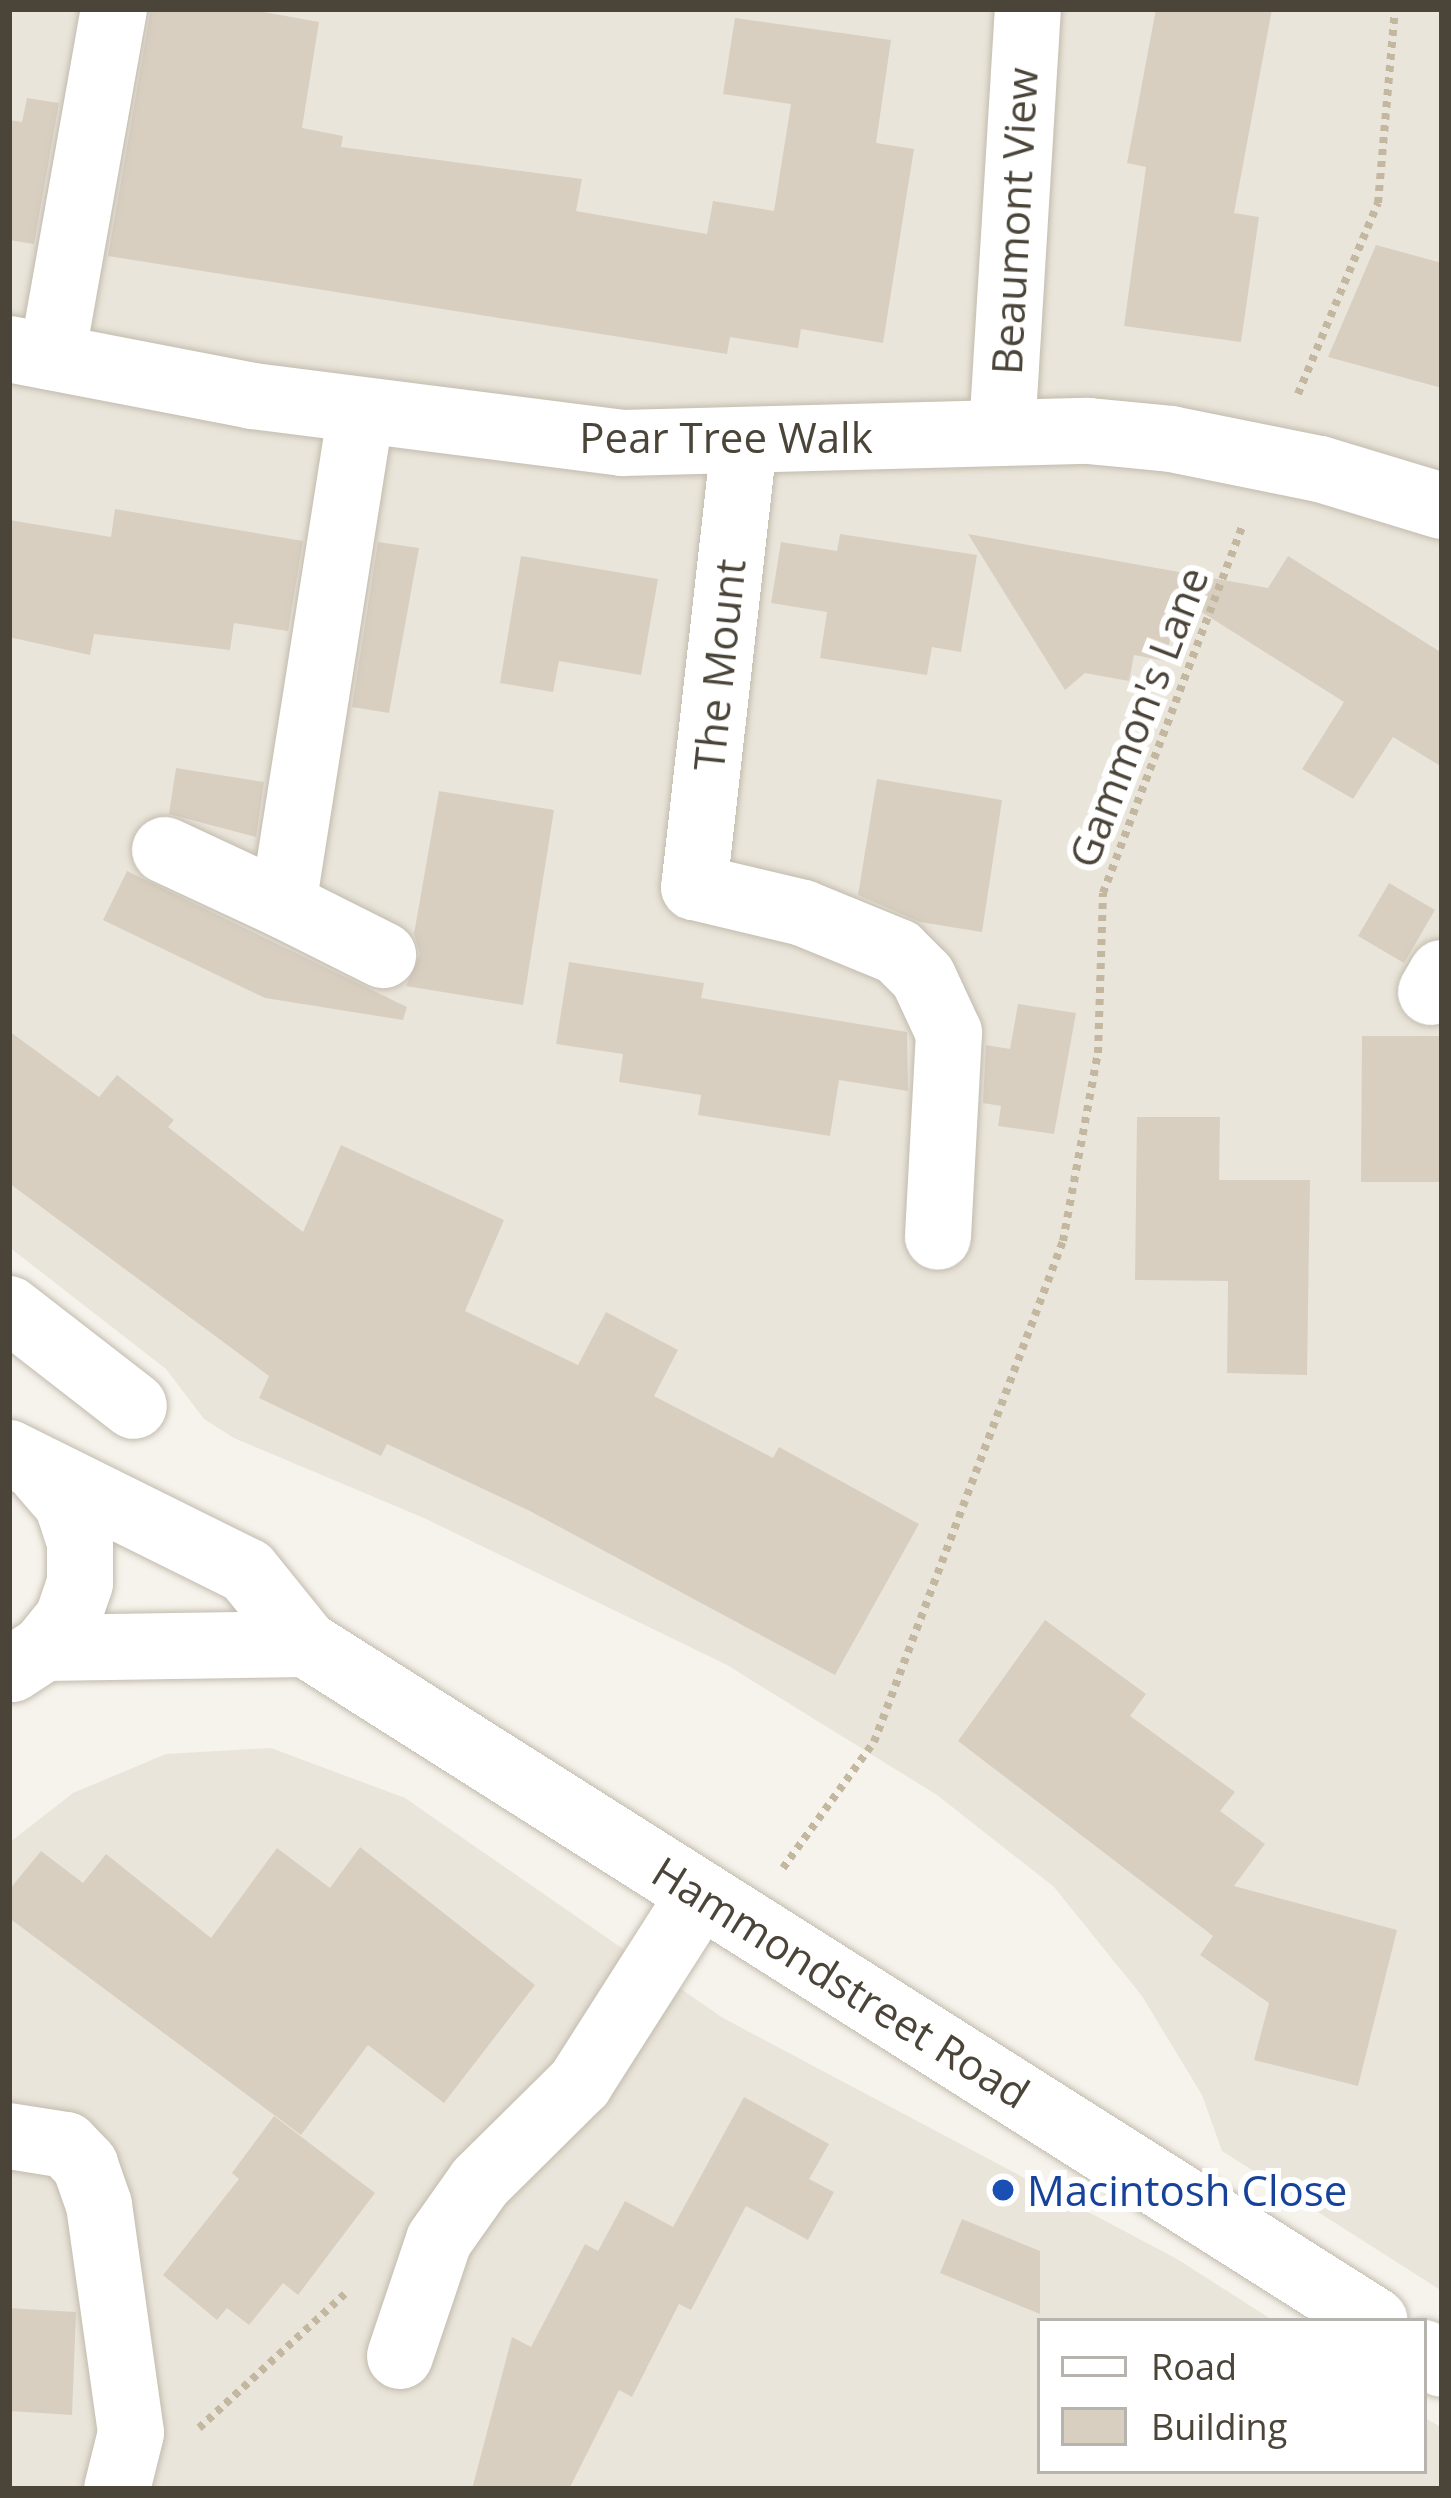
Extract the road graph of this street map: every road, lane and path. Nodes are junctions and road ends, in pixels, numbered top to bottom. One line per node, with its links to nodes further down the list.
1 (114, 9): 4 (street)
2 (1028, 9): 6 (street, Beaumont View)
3 (1395, 9): 8 (path)
4 (31, 353): 5 (street, Pear Tree Walk)
5 (361, 411): 7 (street, Pear Tree Walk); 12 (street)
6 (1002, 432): 7 (street, Pear Tree Walk); 8 (street, Pear Tree Walk)
7 (745, 442): 14 (street, The Mount)
8 (1320, 470): 9 (street, Pear Tree Walk)
9 (1442, 506)
10 (1246, 515): 20 (path, Gammon's Lane)
11 (165, 850): 12 (street)
12 (283, 904): 13 (street)
13 (383, 955)
14 (938, 1237)
15 (9, 1309): 16 (street)
16 (134, 1406)
17 (25, 1463): 18 (street, Hammondstreet Road); 19 (street, Hammondstreet Road)
18 (307, 1644): 19 (street, Hammondstreet Road); 20 (street, Hammondstreet Road)
19 (18, 1666)
20 (722, 1910): 22 (street); 23 (street, Hammondstreet Road)
21 (9, 2136): 25 (street)
22 (439, 2240): 24 (street); 25 (path)
23 (1370, 2318)
24 (400, 2356)
25 (124, 2461)

